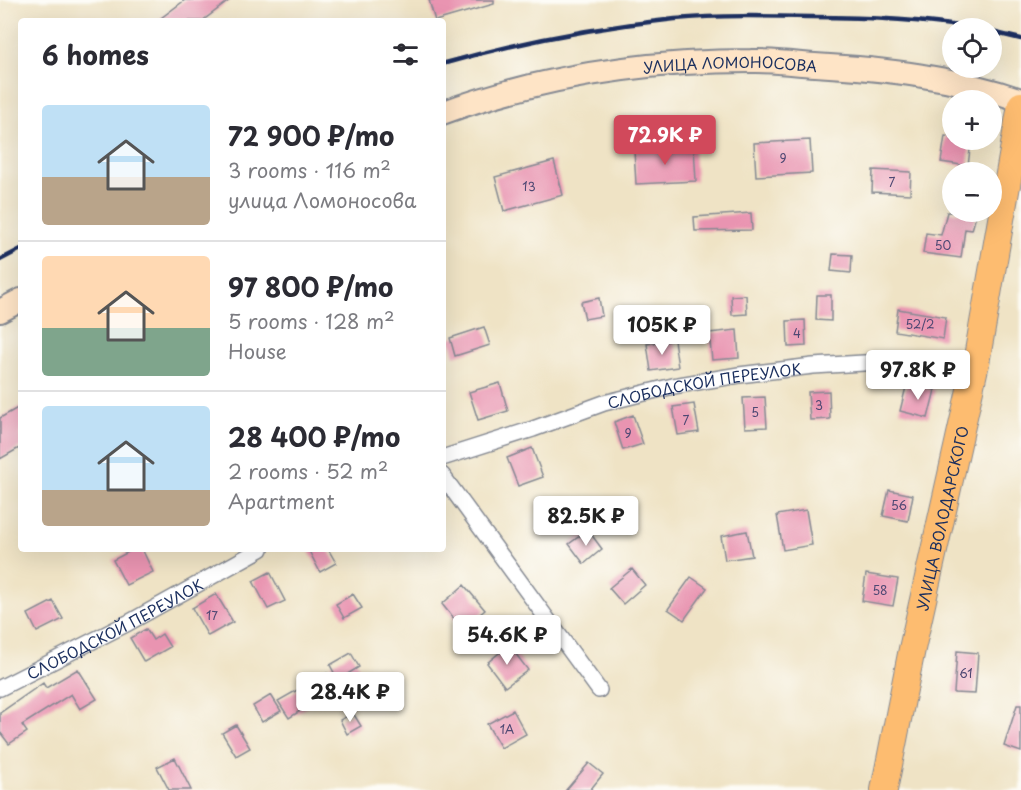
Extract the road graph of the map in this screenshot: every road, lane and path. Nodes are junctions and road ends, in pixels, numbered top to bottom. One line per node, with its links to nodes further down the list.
1 (1021, 103): 2 (street, УЛИЦА ЛОМОНОСОВА); 5 (main road, УЛИЦА ВОЛОДАРСКОГО)
2 (446, 112)
3 (18, 302): 4 (street)
4 (0, 311)
5 (976, 363): 6 (street, СЛОБОДСКОЙ ПЕРЕУЛОК); 11 (main road, УЛИЦА ВОЛОДАРСКОГО)
6 (446, 457)
7 (446, 480): 10 (street)
8 (256, 552): 9 (street, СЛОБОДСКОЙ ПЕРЕУЛОК)
9 (0, 688)
10 (599, 690)
11 (884, 790)

